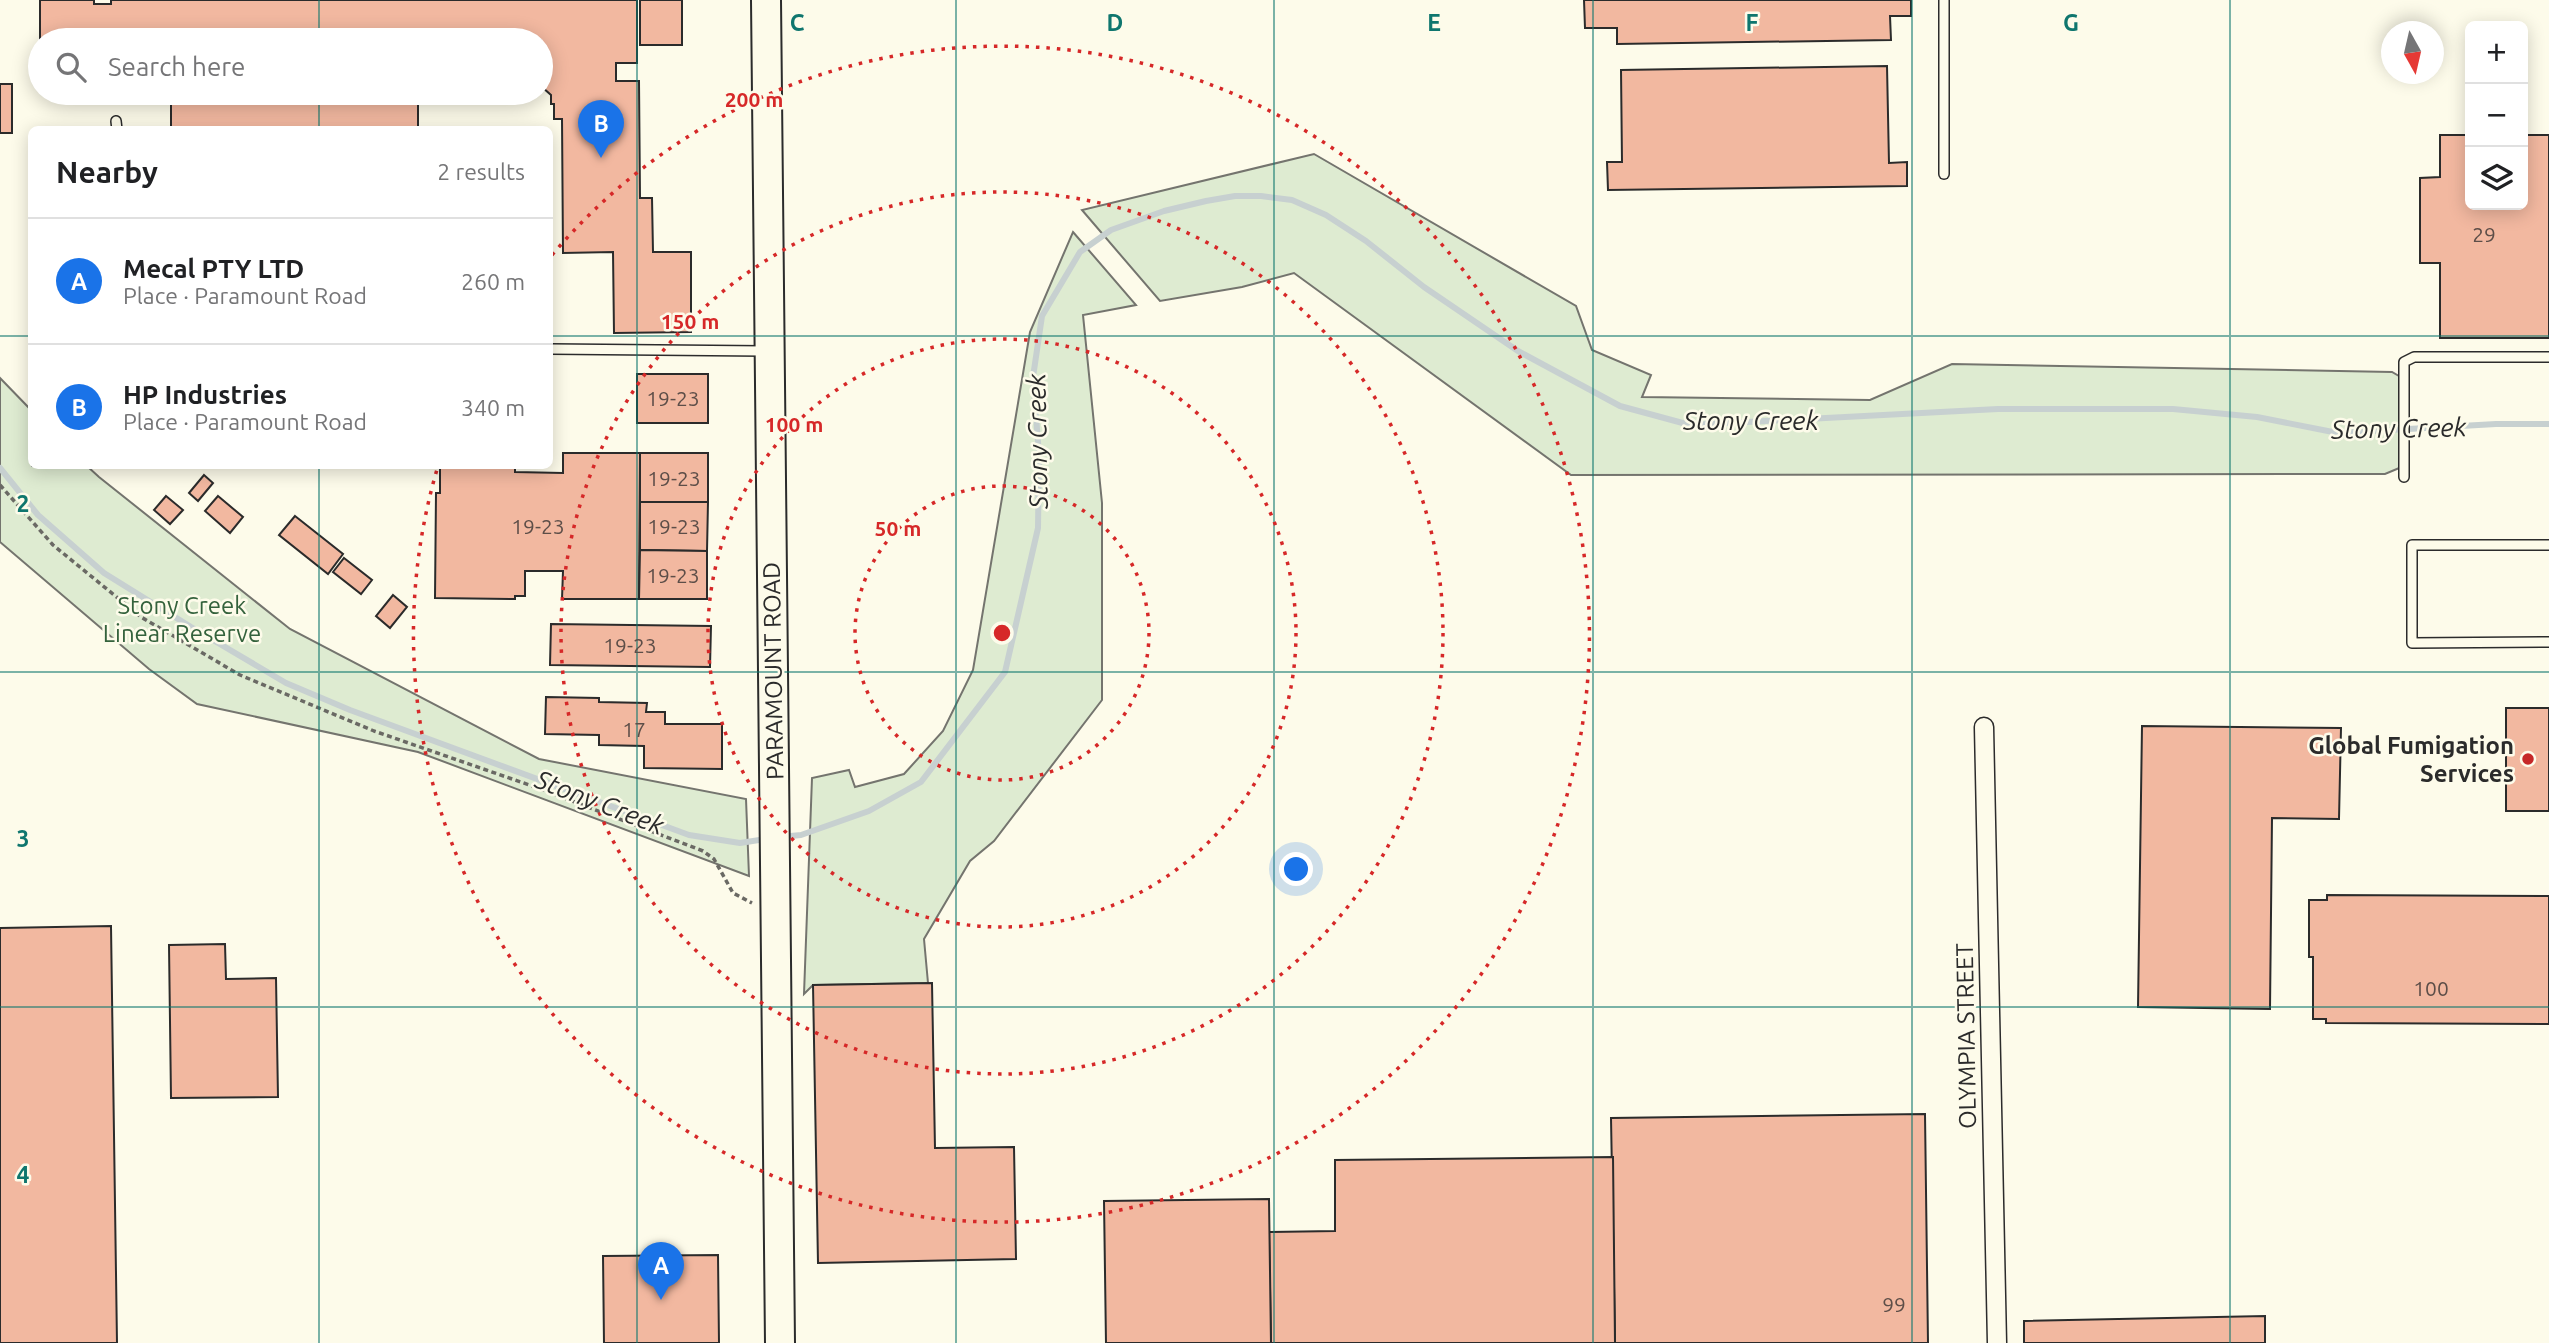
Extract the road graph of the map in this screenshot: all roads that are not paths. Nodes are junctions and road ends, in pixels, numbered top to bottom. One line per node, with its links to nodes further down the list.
1 (766, 0): 5 (main road, PARAMOUNT ROAD)
2 (1944, 0): 3 (lane)
3 (1944, 174)
4 (553, 349): 5 (lane)
5 (770, 351): 11 (main road, PARAMOUNT ROAD)
6 (2549, 357): 7 (lane)
7 (2404, 477)
8 (2549, 545): 9 (lane)
9 (2549, 642)
10 (1984, 727): 12 (street, OLYMPIA STREET)
11 (780, 1343)
12 (1997, 1343)

